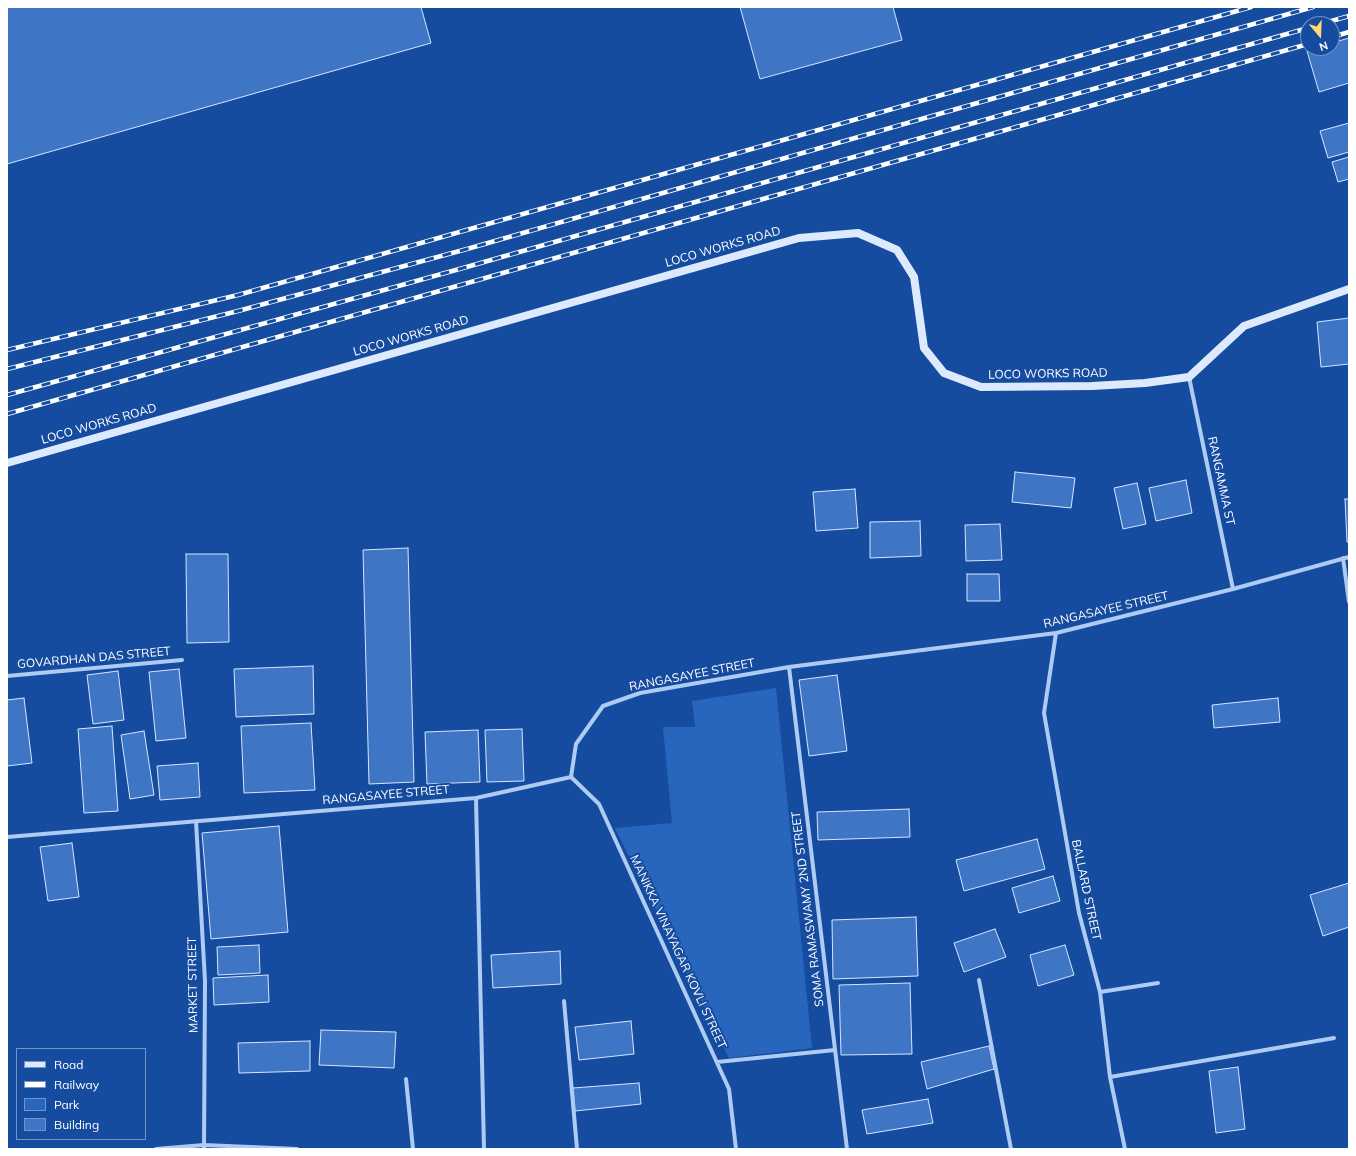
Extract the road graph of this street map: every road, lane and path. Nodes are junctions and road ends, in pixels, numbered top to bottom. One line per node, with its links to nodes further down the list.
1 (1349, 288): 2 (street)
2 (1189, 377): 3 (street, LOCO WORKS ROAD); 6 (street, RANGAMMA ST)
3 (7, 463)
4 (1349, 557): 5 (street, RANGASAYEE STREET)
5 (1343, 558): 6 (street, RANGASAYEE STREET); 7 (street)
6 (1233, 589): 8 (street, RANGASAYEE STREET)
7 (1349, 602)
8 (1056, 633): 10 (street, RANGASAYEE STREET); 18 (street, BALLARD STREET)
9 (182, 660): 11 (street, GOVARDHAN DAS STREET)
10 (789, 667): 12 (street, RANGASAYEE STREET); 21 (street, SOMA RAMASWAMY 2ND STREET)
11 (7, 676)
12 (571, 777): 13 (street, RANGASAYEE STREET); 22 (street, MANIKKA VINAYAGAR KOVLI STREET)
13 (476, 798): 14 (street, RANGASAYEE STREET); 29 (street)
14 (196, 821): 15 (street, RANGASAYEE STREET); 25 (street, MARKET STREET)
15 (7, 837)
16 (979, 980): 33 (street)
17 (1158, 983): 18 (street)
18 (1100, 992): 23 (street, BALLARD STREET)
19 (564, 1002): 30 (street)
20 (1334, 1038): 23 (street)
21 (835, 1050): 22 (street); 32 (street, SOMA RAMASWAMY 2ND STREET)
22 (717, 1062): 31 (street, MANIKKA VINAYAGAR KOVLI STREET)
23 (1110, 1076): 34 (street, BALLARD STREET)
24 (406, 1078): 28 (street)
25 (204, 1147): 26 (street); 27 (street)
26 (156, 1149)
27 (297, 1149)
28 (413, 1149)
29 (484, 1149)
30 (578, 1149)
31 (736, 1149)
32 (847, 1149)
33 (1011, 1149)
34 (1125, 1149)

